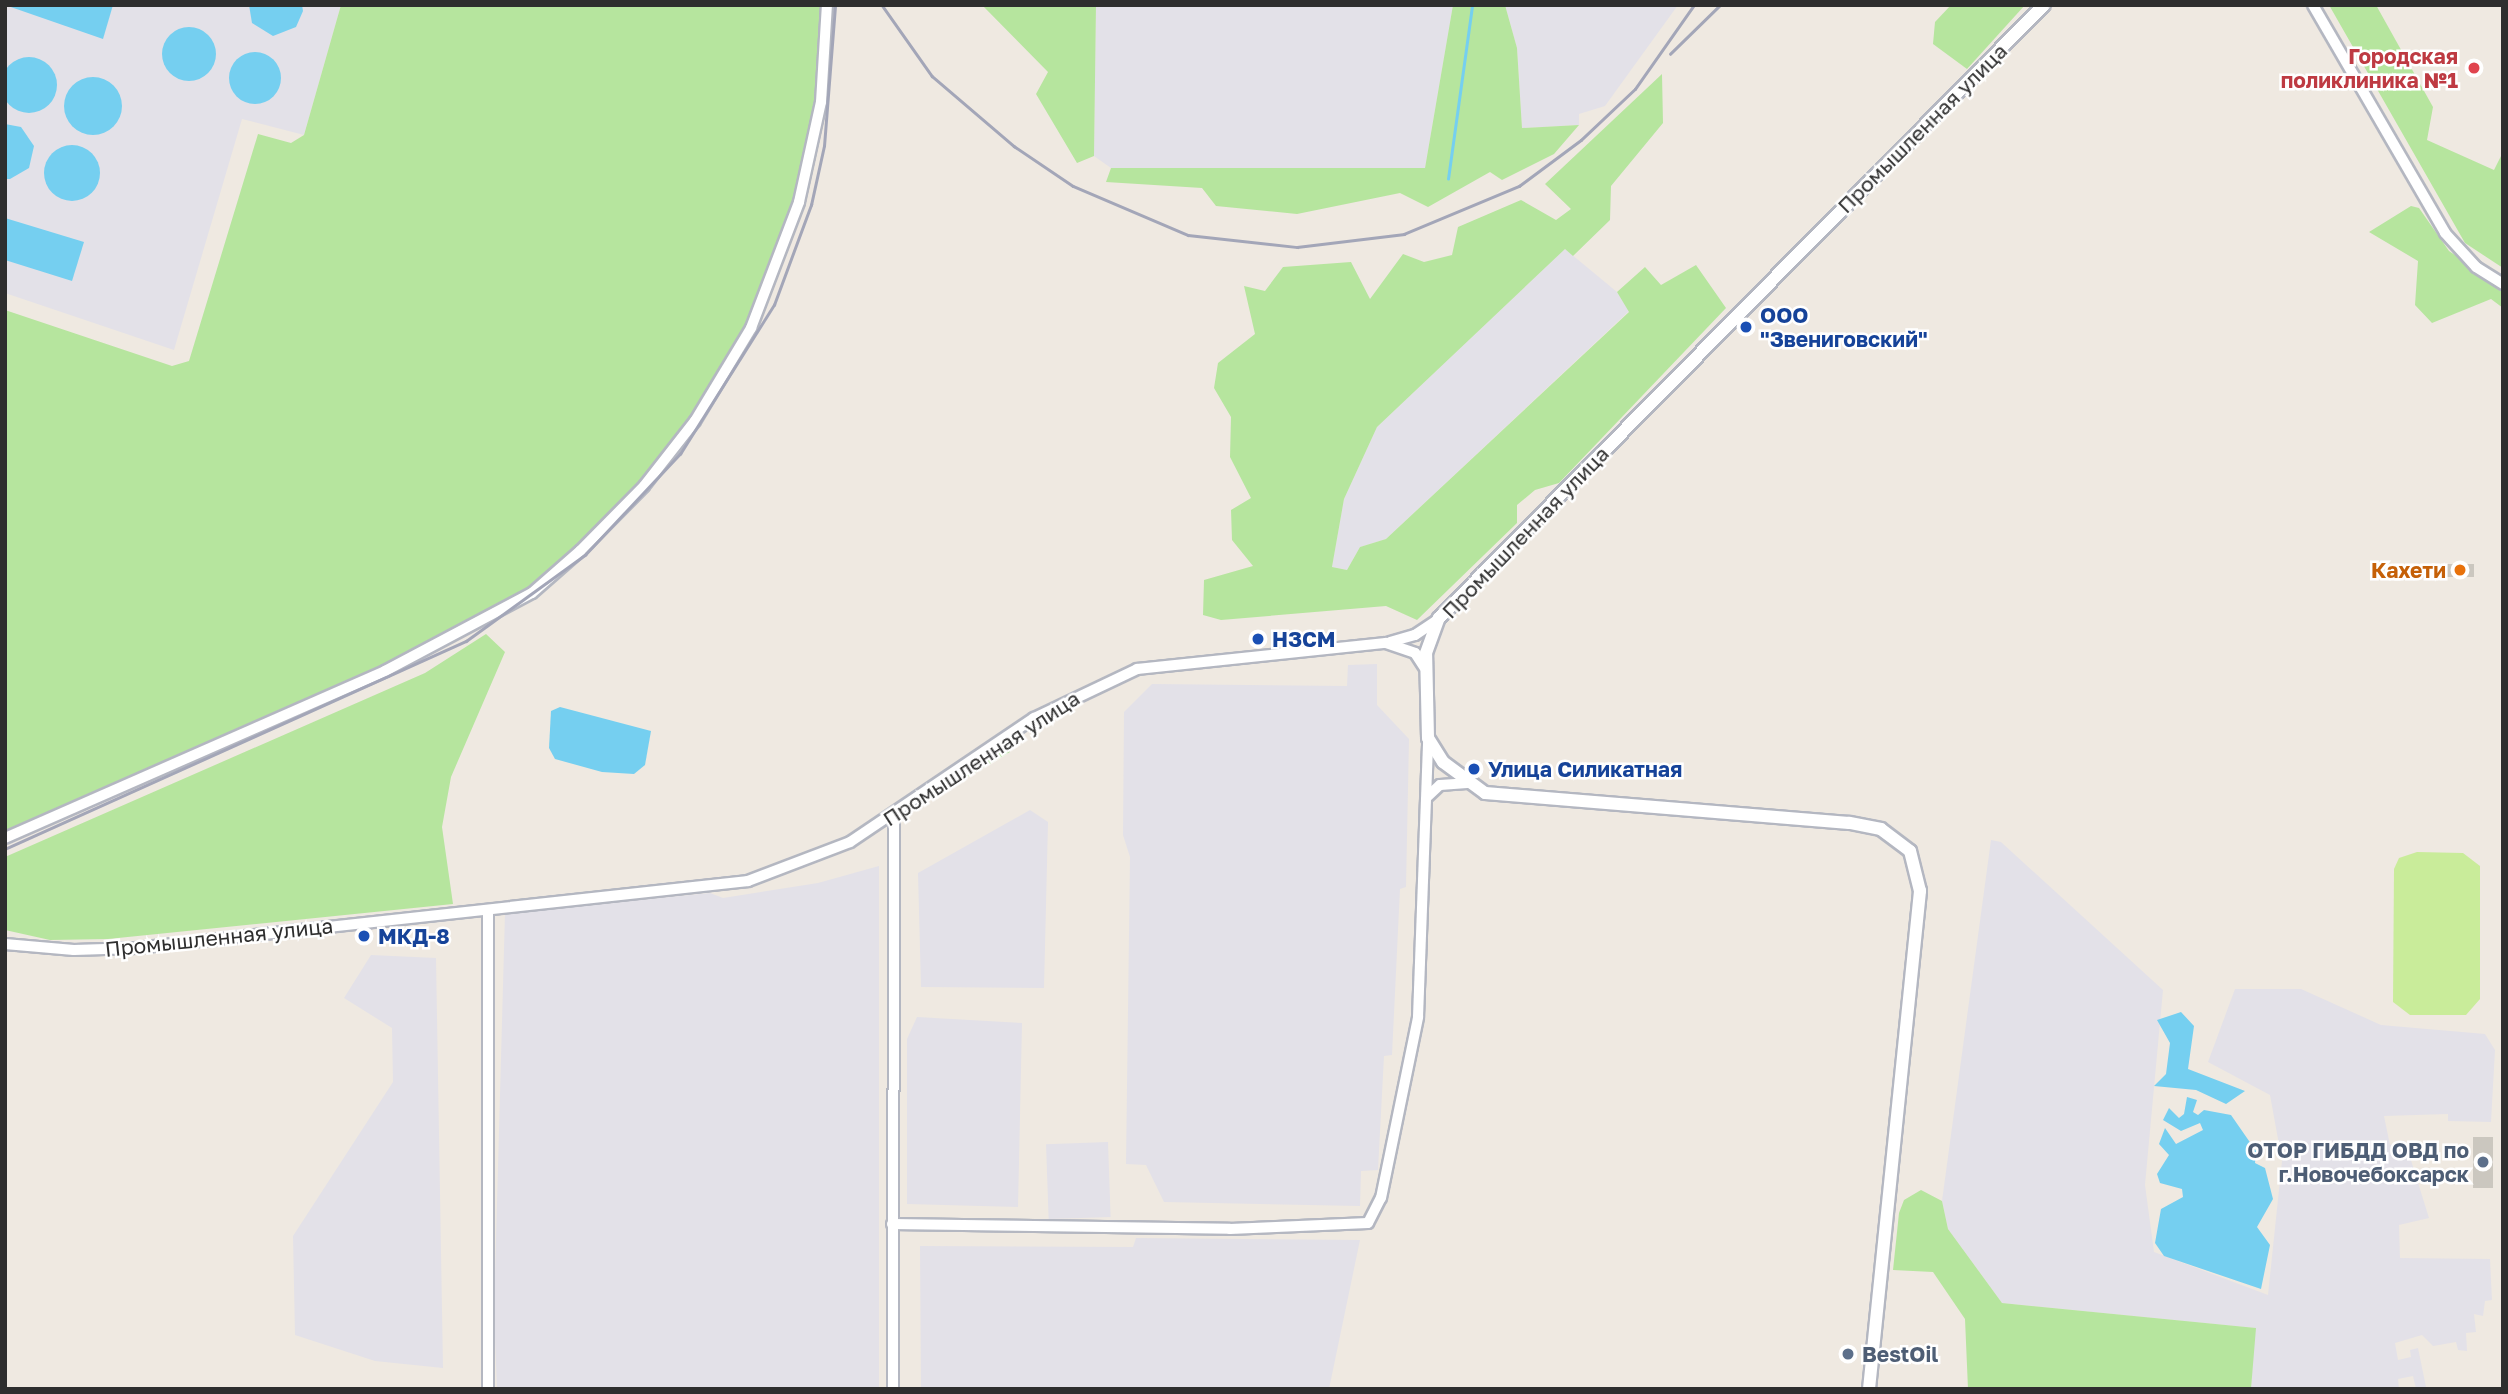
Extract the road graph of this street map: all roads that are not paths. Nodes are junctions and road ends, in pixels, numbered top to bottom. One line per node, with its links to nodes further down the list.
1 (827, 5): 12 (street)
2 (2044, 5): 5 (street, Промышленная улица)
3 (2312, 5): 4 (street)
4 (2503, 284)
5 (1439, 618): 6 (street); 7 (street, Промышленная улица)
6 (1386, 643): 7 (street, Промышленная улица); 11 (street, Промышленная улица)
7 (1424, 667): 8 (street)
8 (1428, 738): 9 (street); 10 (street)
9 (1467, 783): 10 (street); 18 (street)
10 (1428, 796): 15 (street)
11 (894, 813): 13 (street, Промышленная улица); 15 (street)
12 (5, 838)
13 (488, 911): 14 (street, Промышленная улица); 16 (street)
14 (5, 944)
15 (892, 1223): 17 (street)
16 (488, 1389)
17 (893, 1389)
18 (1869, 1389)

